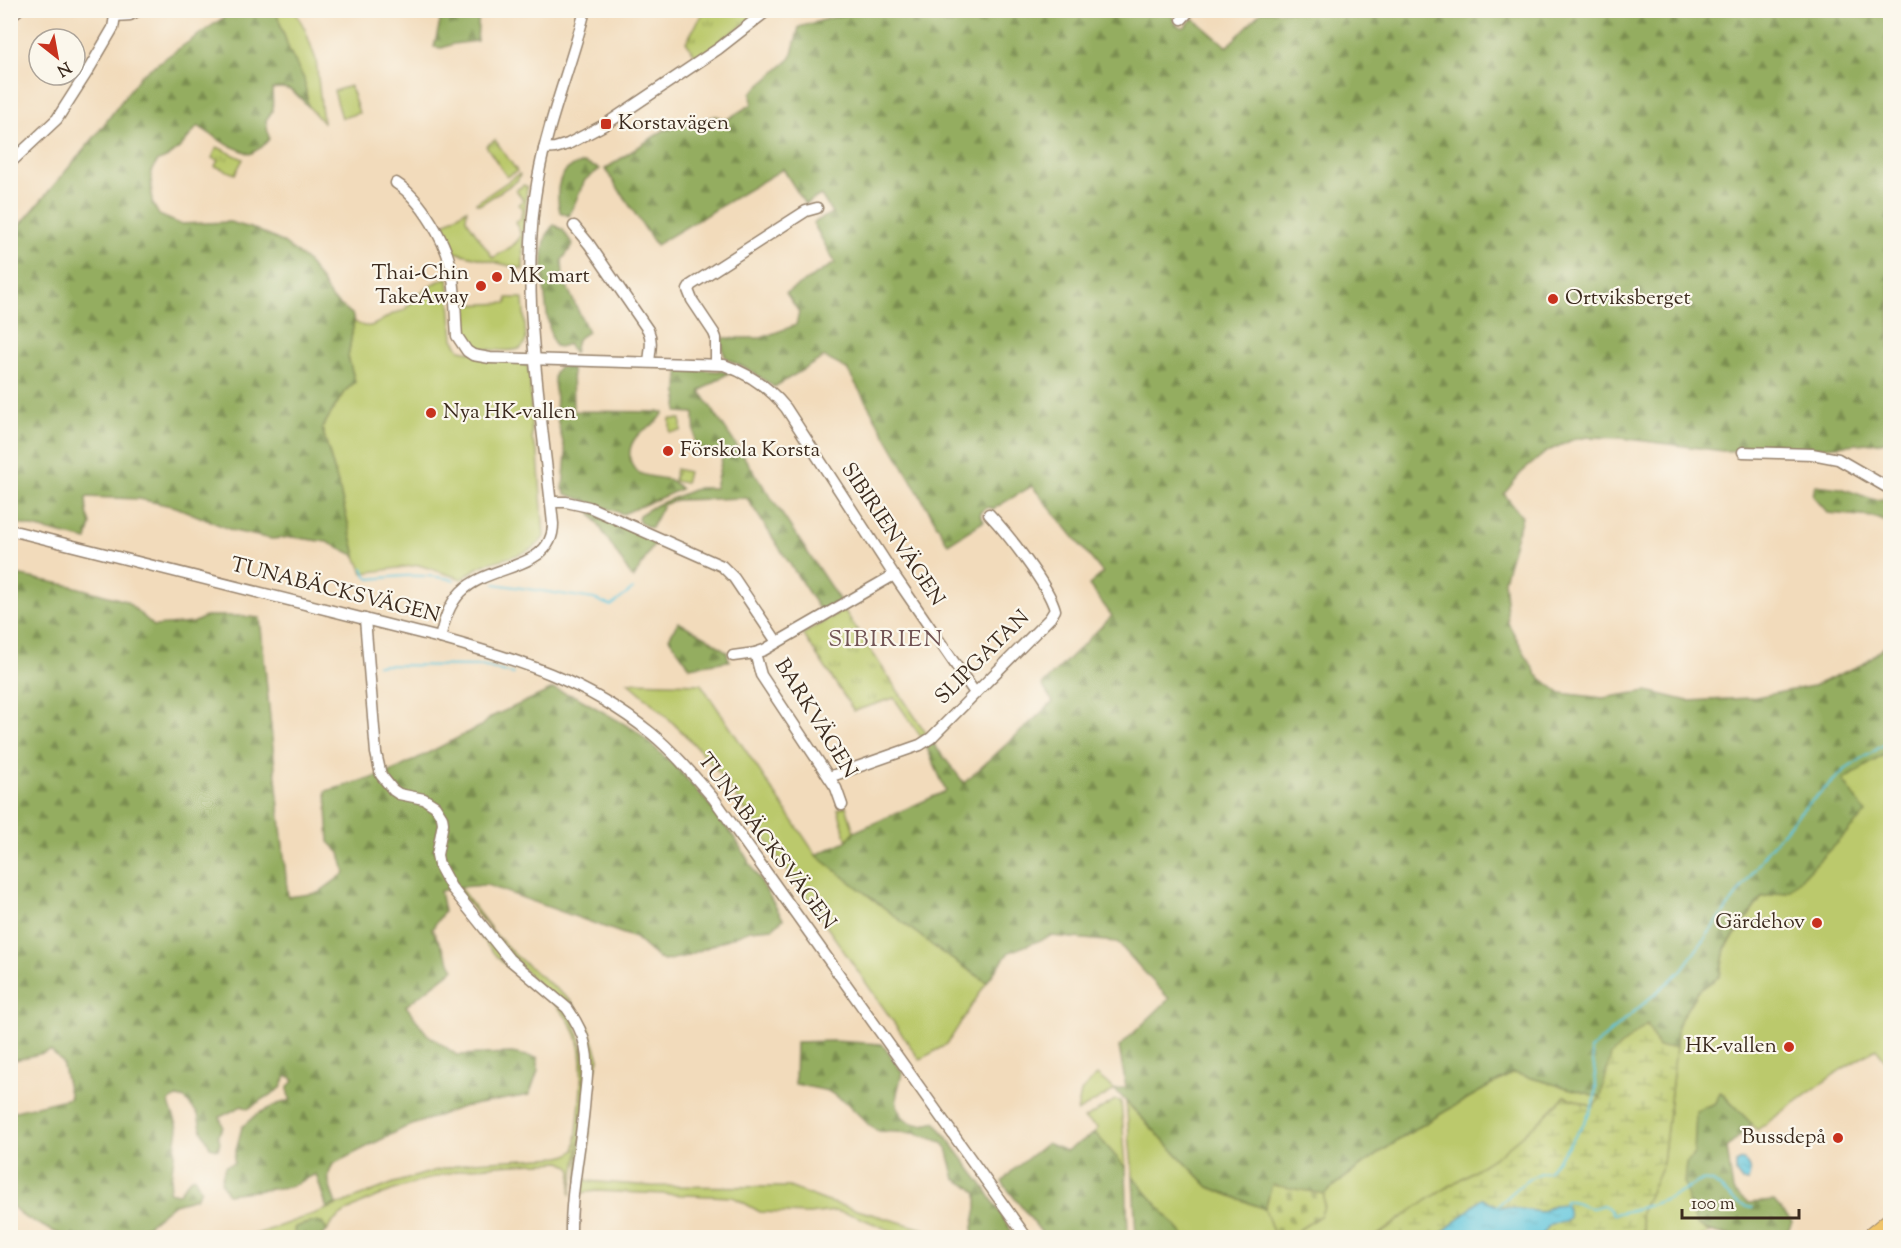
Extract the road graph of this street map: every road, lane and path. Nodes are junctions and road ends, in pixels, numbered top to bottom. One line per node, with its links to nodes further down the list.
1 (18, 10): 6 (street)
2 (140, 10): 5 (street)
3 (585, 10): 7 (street)
4 (768, 10): 7 (street)
5 (115, 14): 8 (street)
6 (10, 16)
7 (544, 149): 12 (street)
8 (10, 163)
9 (396, 183): 12 (street, SIBIRIENVÄGEN)
10 (817, 208): 14 (street)
11 (574, 226): 13 (street)
12 (535, 360): 13 (street, SIBIRIENVÄGEN); 17 (street)
13 (649, 362): 14 (street, SIBIRIENVÄGEN)
14 (716, 364): 20 (street, SIBIRIENVÄGEN)
15 (1743, 452): 16 (street)
16 (1890, 489)
17 (551, 502): 22 (street); 23 (street)
18 (989, 514): 26 (street, SLIPGATAN)
19 (10, 530): 21 (street, TUNABÄCKSVÄGEN)
20 (894, 575): 23 (street); 26 (street, SIBIRIENVÄGEN)
21 (364, 619): 22 (street, TUNABÄCKSVÄGEN); 30 (street)
22 (440, 638): 31 (street, TUNABÄCKSVÄGEN)
23 (777, 642): 24 (street)
24 (755, 653): 25 (street); 27 (street, BARKVÄGEN)
25 (733, 656)
26 (975, 693): 27 (street, SLIPGATAN)
27 (829, 777): 28 (street, BARKVÄGEN)
28 (842, 805)
29 (1890, 1219): 32 (main road)
30 (572, 1238)
31 (1028, 1238)
32 (1867, 1238)

